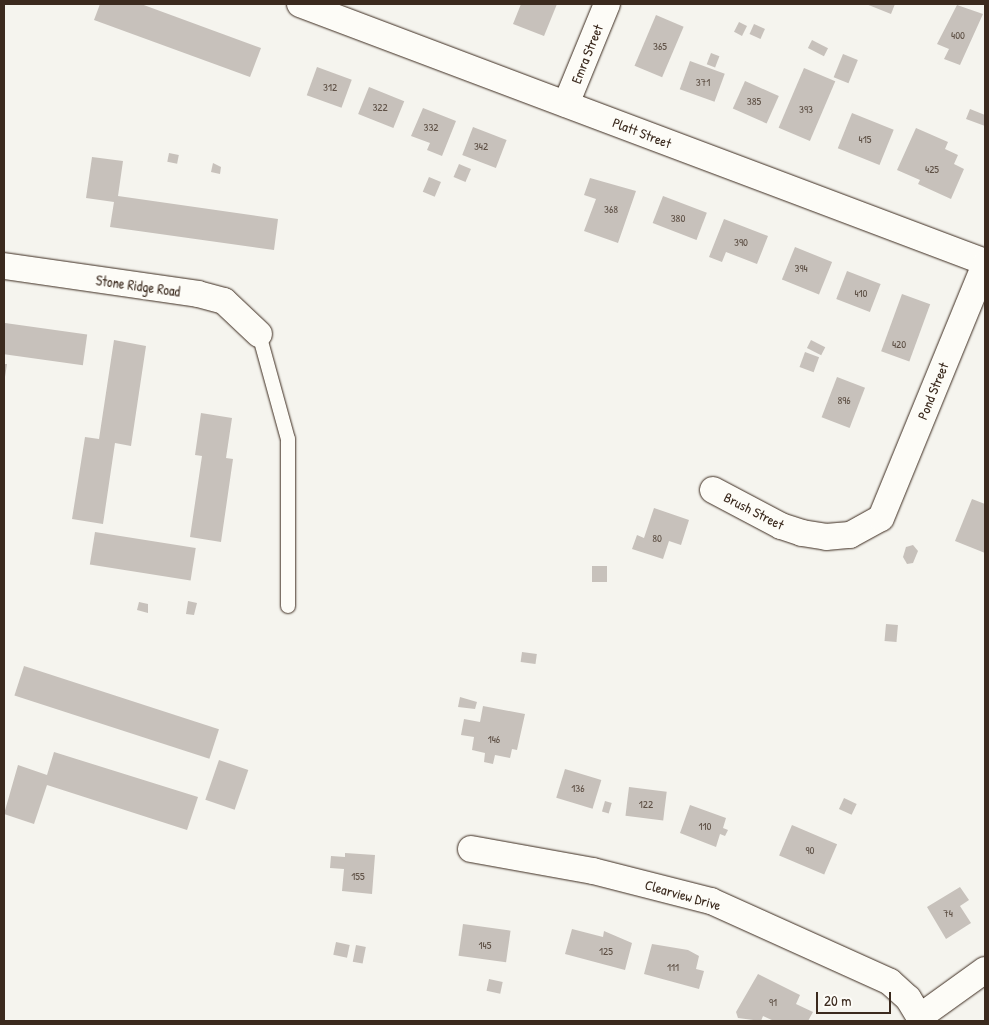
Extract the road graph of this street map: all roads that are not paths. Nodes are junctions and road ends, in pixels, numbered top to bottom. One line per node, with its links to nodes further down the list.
1 (300, 4): 3 (street, Platt Street)
2 (607, 4): 3 (street, Emra Street)
3 (566, 104): 4 (street, Platt Street)
4 (985, 263): 8 (street, Pond Street)
5 (4, 266): 6 (street, Stone Ridge Road)
6 (260, 334): 9 (lane)
7 (713, 490): 8 (street, Brush Street)
8 (881, 518)
9 (288, 606)
10 (471, 849): 12 (street, Clearview Drive)
11 (985, 970): 12 (street)
12 (921, 1019)

